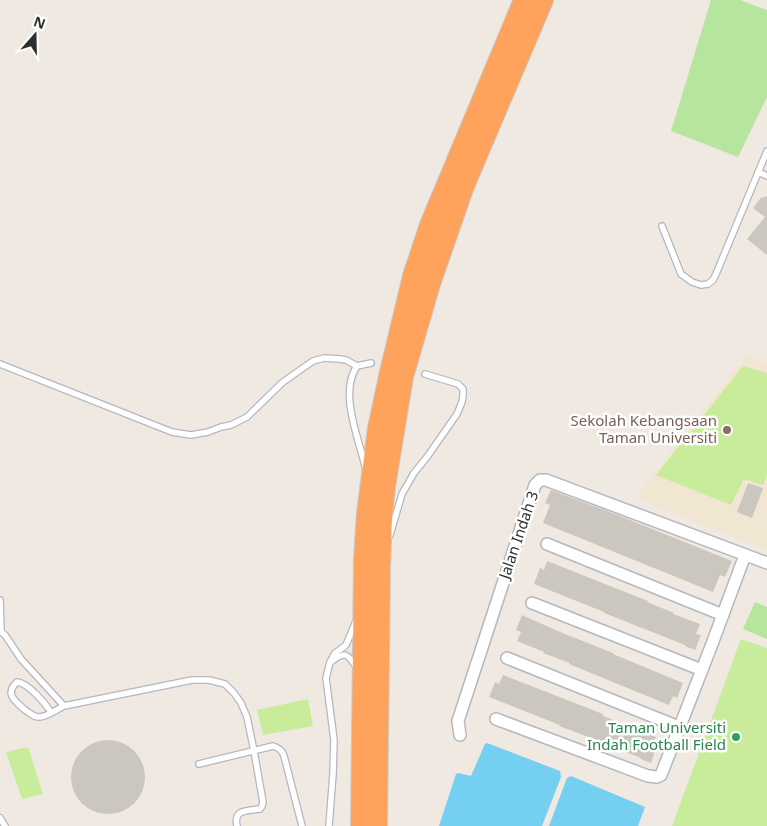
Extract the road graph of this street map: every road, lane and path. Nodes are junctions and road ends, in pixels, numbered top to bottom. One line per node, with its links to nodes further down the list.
1 (524, 0): 11 (highway)
2 (543, 0): 15 (highway)
3 (767, 151): 4 (lane)
4 (758, 172): 5 (lane); 6 (lane)
5 (767, 176)
6 (662, 226)
7 (372, 363): 9 (lane)
8 (0, 364): 9 (lane)
9 (357, 366): 11 (lane)
10 (425, 374): 15 (lane)
11 (367, 513): 18 (highway)
12 (547, 544): 19 (street)
13 (745, 555): 14 (street, Jalan Indah 3); 19 (street); 29 (street, Jalan Indah 3)
14 (767, 563)
15 (380, 568): 33 (highway)
16 (0, 600): 20 (lane)
17 (532, 603): 23 (street)
18 (364, 605): 22 (lane); 24 (highway)
19 (723, 615): 23 (street)
20 (1, 631): 25 (lane)
21 (507, 658): 28 (street)
22 (330, 662): 24 (lane); 37 (lane)
23 (702, 670): 28 (street)
24 (364, 677): 38 (highway)
25 (64, 706): 26 (lane); 30 (lane)
26 (51, 712): 26 (lane)
27 (496, 719): 28 (street)
28 (679, 726)
29 (460, 735)
30 (254, 751): 31 (lane); 35 (lane); 36 (lane)
31 (199, 764)
32 (0, 818): 34 (lane)
33 (379, 821)
34 (5, 826)
35 (237, 826)
36 (302, 826)
37 (329, 826)
38 (361, 826)

